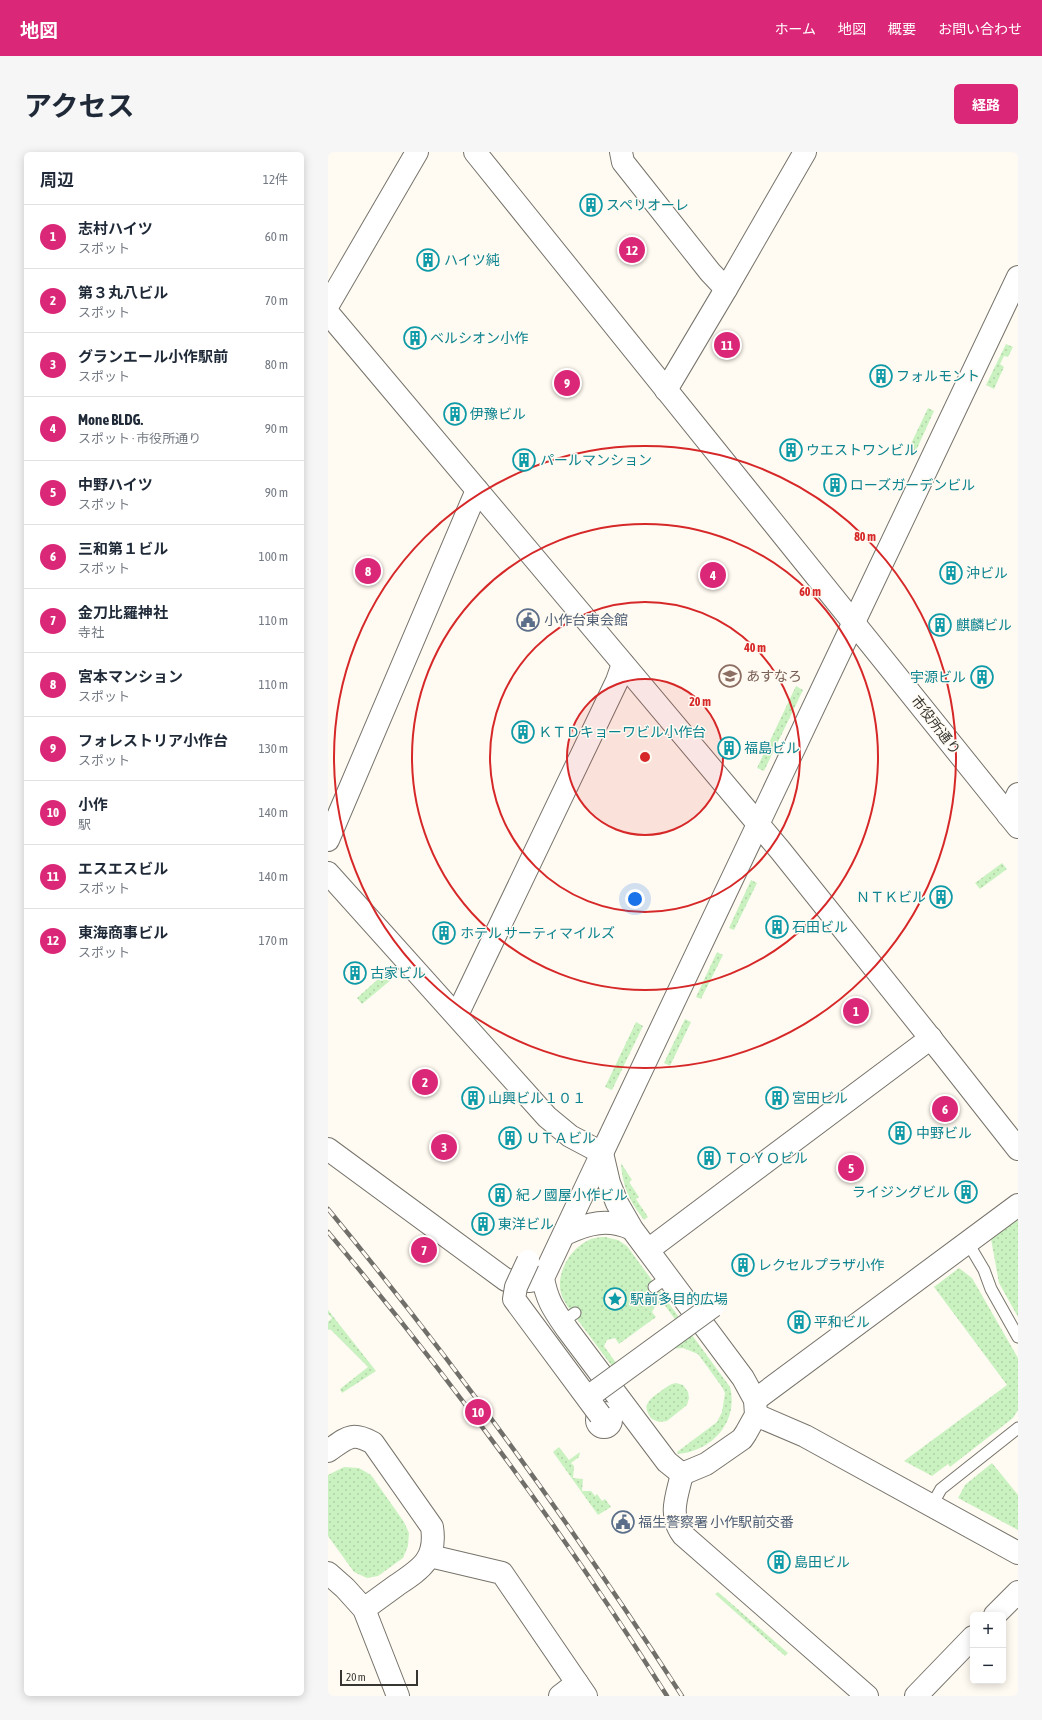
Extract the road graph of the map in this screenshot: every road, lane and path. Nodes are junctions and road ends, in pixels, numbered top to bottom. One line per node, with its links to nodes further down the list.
1 (417, 152): 7 (street)
2 (475, 152): 9 (street, 市役所通り)
3 (621, 152): 6 (street)
4 (805, 152): 6 (street)
5 (1018, 277): 11 (street)
6 (726, 289): 9 (street)
7 (328, 306)
8 (328, 313): 10 (street)
9 (666, 390): 11 (street, 市役所通り)
10 (477, 490): 12 (street); 16 (street)
11 (854, 622): 14 (street, 市役所通り); 15 (street)
12 (623, 664): 15 (street); 18 (street)
13 (1018, 794): 14 (street)
14 (1013, 821)
15 (758, 824): 19 (street); 22 (street)
16 (328, 840)
17 (328, 873): 18 (street)
18 (457, 1015): 22 (street)
19 (931, 1038): 21 (street); 27 (street)
20 (328, 1149): 29 (street)
21 (1018, 1149)
22 (602, 1153): 24 (street); 25 (street)
23 (1018, 1205): 26 (street)
24 (632, 1229): 25 (street); 27 (street)
25 (565, 1234): 29 (street)
26 (968, 1243): 31 (lane); 32 (street)
27 (648, 1250): 32 (street)
28 (528, 1261): 30 (street, bridge)
29 (543, 1278): 35 (street)
30 (713, 1306)
31 (1018, 1337)
32 (756, 1408): 35 (street); 36 (street)
33 (1018, 1428): 36 (lane)
34 (328, 1451): 38 (street)
35 (682, 1474): 47 (street)
36 (932, 1505): 37 (street)
37 (1018, 1553)
38 (430, 1556): 41 (street); 44 (street)
39 (328, 1574): 41 (street)
40 (1018, 1592): 42 (street)
41 (364, 1609): 45 (street)
42 (998, 1612)
43 (970, 1640): 48 (street)
44 (582, 1690): 46 (street)
45 (398, 1696)
46 (560, 1696)
47 (867, 1696)
48 (916, 1696)

